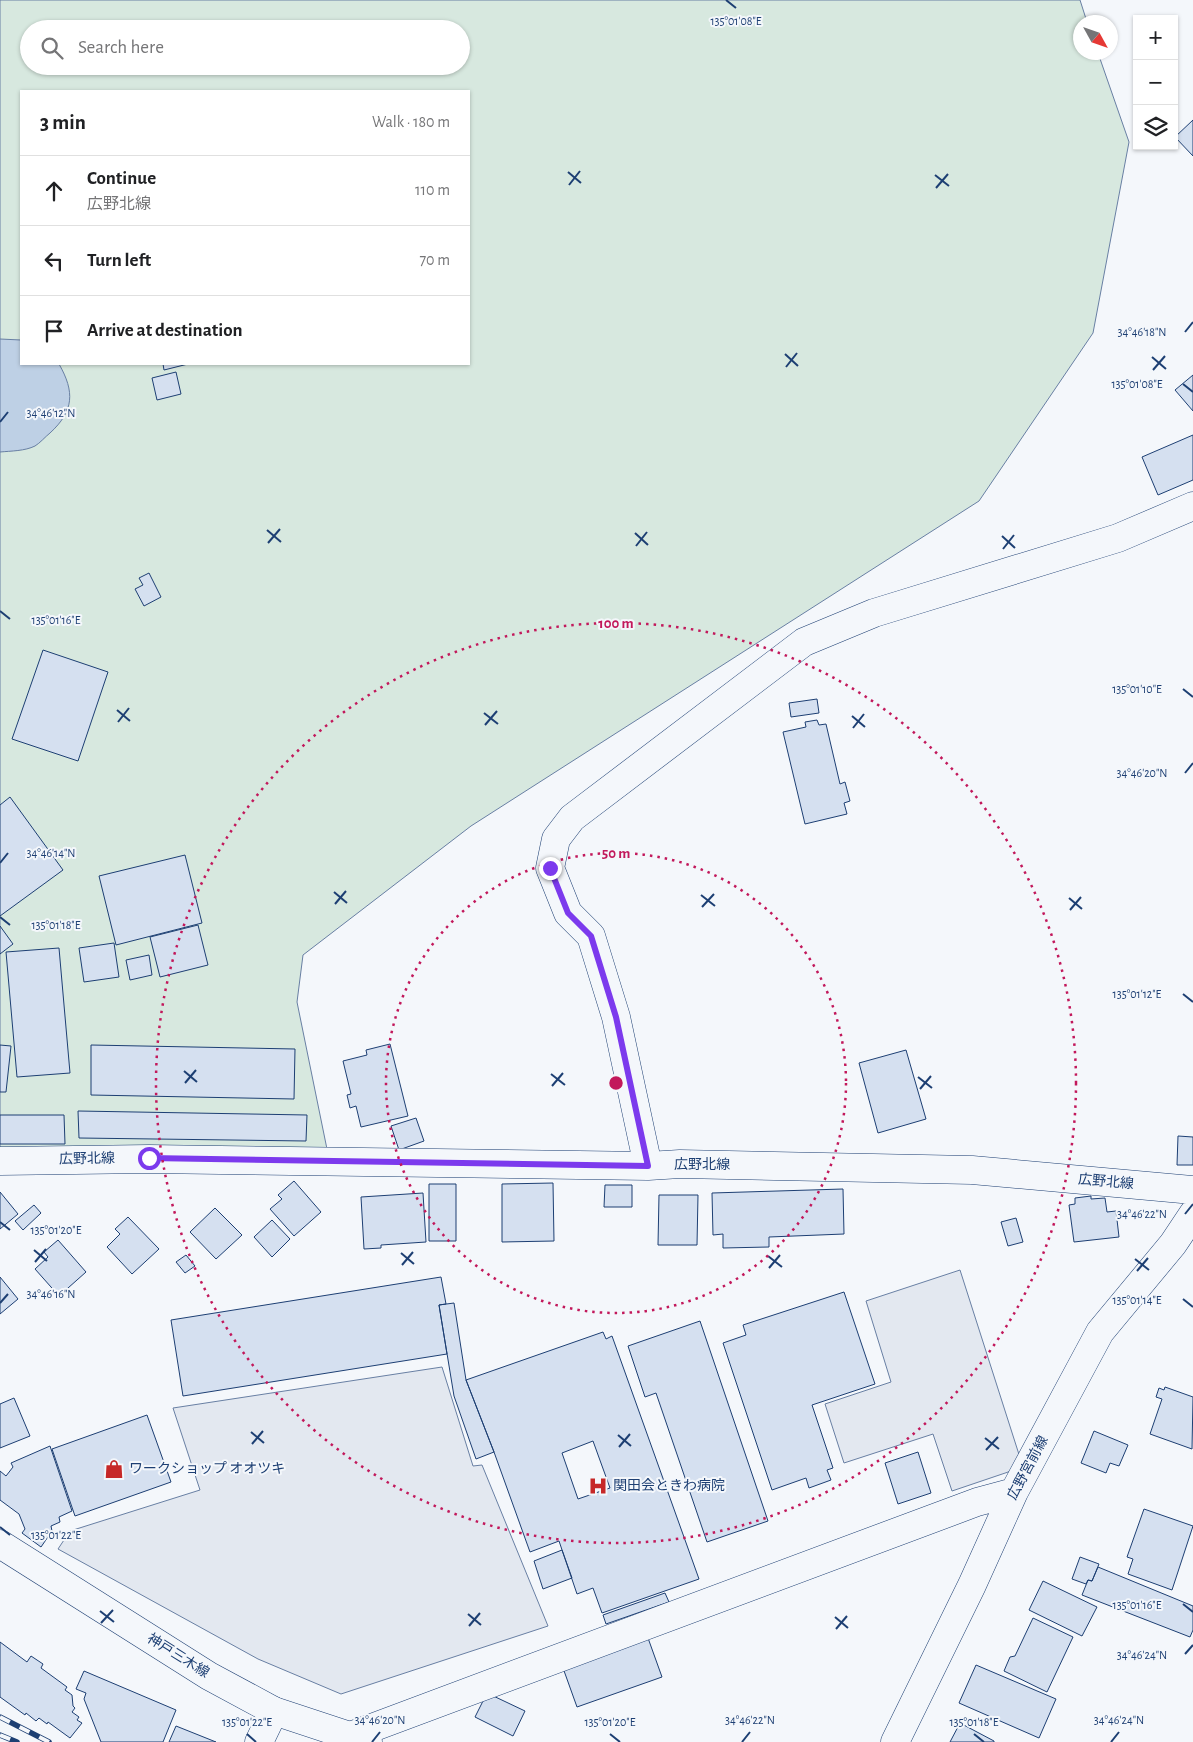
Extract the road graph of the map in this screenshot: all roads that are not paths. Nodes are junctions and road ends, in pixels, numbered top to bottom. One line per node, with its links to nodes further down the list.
1 (1193, 506): 3 (street)
2 (0, 1160): 3 (street, 広野北線)
3 (648, 1166): 4 (street, 広野北線)
4 (1193, 1190)
5 (1193, 1214): 6 (street, 広野宮前線)
6 (1014, 1492): 9 (street); 11 (street, 広野宮前線)
7 (0, 1544): 8 (street, 神戸三木線)
8 (274, 1711): 9 (street, 神戸三木線); 10 (street)
9 (359, 1739)
10 (259, 1742)
11 (895, 1742)

